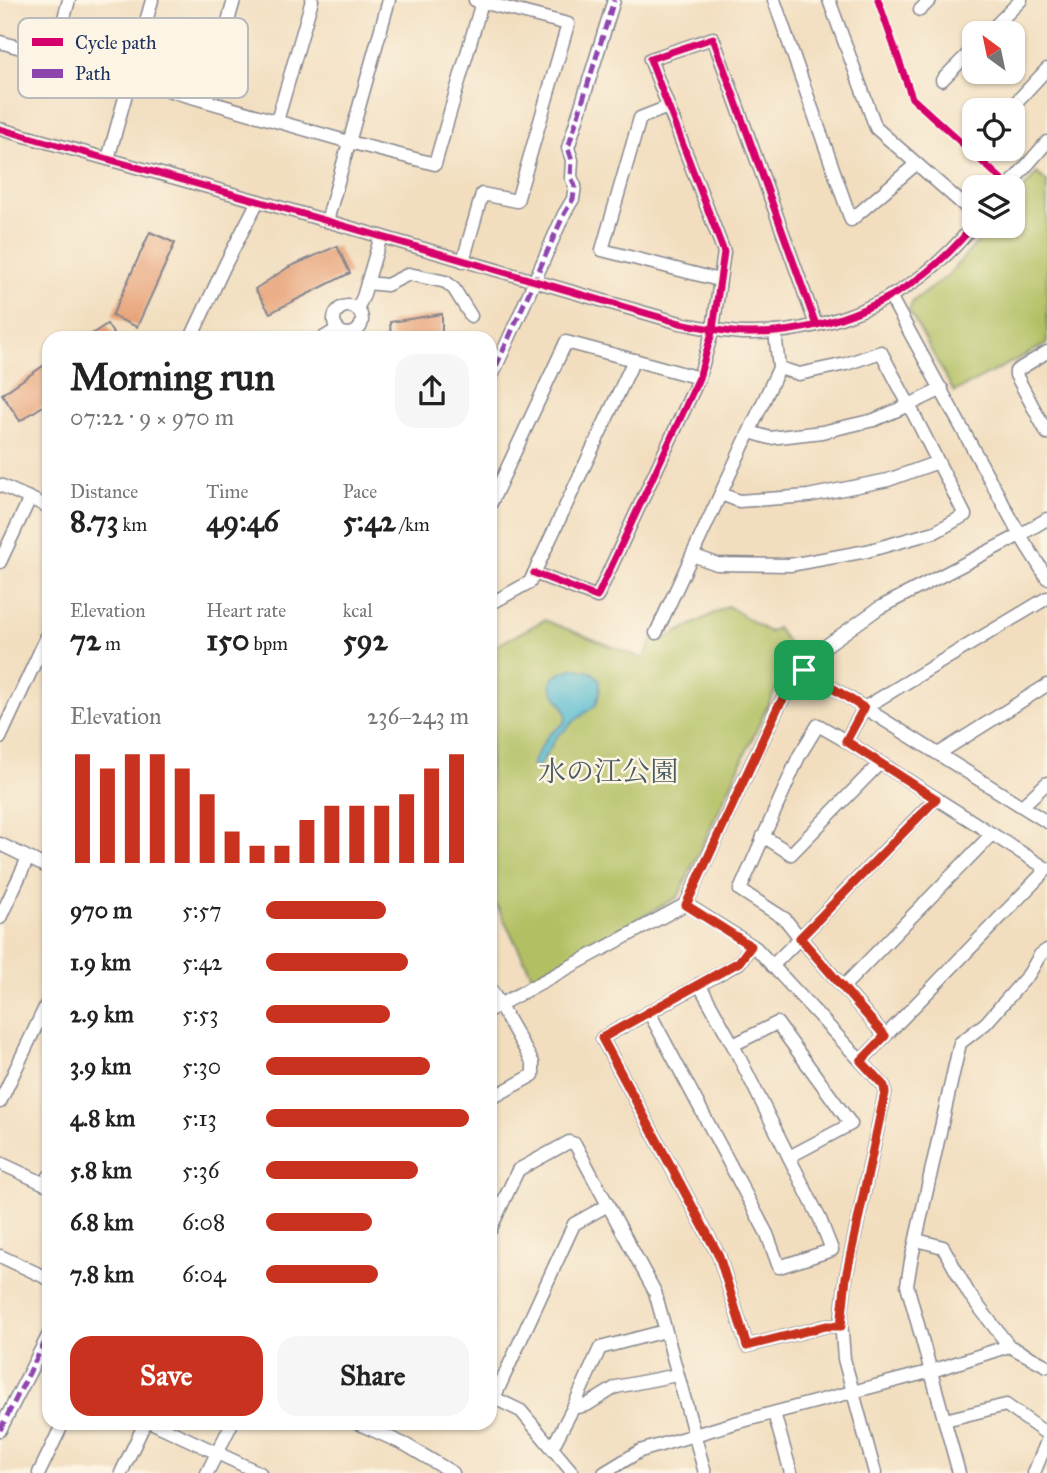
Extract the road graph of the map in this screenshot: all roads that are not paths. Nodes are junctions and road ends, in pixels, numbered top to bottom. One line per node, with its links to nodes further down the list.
1 (69, 0): 13 (street)
2 (152, 0): 14 (street)
3 (234, 0): 15 (street)
4 (312, 0): 28 (street)
5 (389, 0): 30 (street)
6 (614, 0): 56 (street, bridge)
7 (774, 0): 33 (street)
8 (829, 0): 33 (street)
9 (930, 0): 12 (street)
10 (1021, 0): 16 (street)
11 (479, 1): 30 (street); 40 (street)
12 (920, 10)
13 (64, 18)
14 (147, 18)
15 (229, 18)
16 (1000, 21)
17 (0, 41): 18 (street)
18 (18, 46)
19 (962, 60): 21 (street)
20 (1047, 69): 25 (street)
21 (943, 80)
22 (125, 98): 32 (street)
23 (195, 98): 26 (street)
24 (206, 98): 26 (street)
25 (1020, 98)
26 (205, 101): 28 (street)
27 (668, 107): 41 (street); 41 (street); 46 (street)
28 (277, 121): 30 (street)
29 (0, 129): 32 (street)
30 (349, 142): 37 (street)
31 (1045, 147): 34 (street)
32 (108, 159): 35 (street)
33 (916, 164): 36 (street)
34 (1019, 175)
35 (258, 201): 37 (street); 49 (street)
36 (962, 204)
37 (327, 221): 38 (street)
38 (381, 236): 40 (street); 42 (street)
39 (962, 238): 43 (street)
40 (464, 261): 48 (street)
41 (719, 280): 48 (street)
42 (367, 283): 44 (street); 45 (street)
43 (890, 296): 46 (street); 59 (street)
44 (357, 309): 47 (street); 52 (street)
45 (471, 316)
46 (816, 325): 53 (street)
47 (338, 328): 50 (street); 51 (street)
48 (713, 330): 53 (street); 58 (street)
49 (194, 331)
50 (334, 331)
51 (342, 331)
52 (356, 331)
53 (775, 332): 57 (street)
54 (1047, 352): 62 (street)
55 (634, 360): 58 (street); 65 (street); 73 (street)
56 (497, 365)
57 (779, 368): 60 (street); 61 (street)
58 (699, 378): 73 (street)
59 (942, 389): 60 (street); 70 (street)
60 (909, 405): 61 (street); 63 (street)
61 (750, 432): 66 (street)
62 (1047, 433)
63 (938, 462): 66 (street); 71 (street)
64 (0, 485): 67 (street)
65 (497, 490)
66 (721, 494): 71 (street)
67 (30, 498): 68 (street); 72 (street)
68 (42, 504)
69 (1047, 519): 70 (street)
70 (1020, 534): 74 (street); 79 (street)
71 (692, 555): 77 (street)
72 (0, 562)
73 (534, 573): 76 (street)
74 (1047, 578)
75 (1047, 598): 81 (street)
76 (497, 600)
77 (656, 633)
78 (42, 647): 82 (street)
79 (804, 670): 81 (street); 96 (street)
80 (1047, 685): 84 (street)
81 (864, 708): 83 (street); 84 (street)
82 (0, 738)
83 (846, 741): 85 (street); 91 (street)
84 (938, 754): 88 (street)
85 (880, 763): 87 (street); 91 (street)
86 (1047, 783): 88 (street)
87 (936, 799): 90 (street); 98 (street)
88 (1022, 806): 89 (street)
89 (1047, 822)
90 (992, 834): 95 (street); 103 (street)
91 (763, 836): 98 (street)
92 (0, 844): 93 (street)
93 (28, 858): 94 (street); 97 (street)
94 (42, 865)
95 (1047, 869): 108 (street)
96 (686, 905): 99 (street); 104 (street)
97 (0, 918)
98 (800, 938): 101 (street); 103 (street)
99 (751, 946): 101 (street); 102 (street)
100 (1047, 950): 118 (street)
101 (772, 965): 110 (street)
102 (699, 984): 106 (street); 109 (street)
103 (843, 987): 108 (street)
104 (497, 1007)
105 (497, 1011): 111 (street)
106 (649, 1012): 113 (street); 121 (street)
107 (42, 1014): 112 (street)
108 (885, 1036): 110 (street)
109 (733, 1045): 113 (street); 113 (street)
110 (861, 1061): 121 (street)
111 (497, 1095)
112 (0, 1102)
113 (789, 1157)
114 (0, 1163): 115 (street)
115 (42, 1183)
116 (608, 1205): 117 (street); 122 (street); 128 (street)
117 (497, 1215)
118 (917, 1240): 123 (street); 126 (street)
119 (0, 1256): 120 (street)
120 (42, 1276)
121 (841, 1326): 129 (street)
122 (665, 1331): 127 (street); 131 (street)
123 (1009, 1346): 125 (street); 126 (street)
124 (42, 1348): 134 (street)
125 (1047, 1366)
126 (932, 1371): 129 (street); 133 (street)
127 (677, 1375): 131 (street); 141 (street)
128 (497, 1386)
129 (852, 1392): 132 (street); 154 (street)
130 (497, 1399): 143 (street)
131 (573, 1408): 143 (street)
132 (774, 1413): 141 (street); 153 (street)
133 (945, 1420): 140 (street); 155 (street)
134 (0, 1430)
135 (60, 1430): 145 (street)
136 (142, 1430): 146 (street)
137 (168, 1430): 144 (street)
138 (228, 1430): 144 (street)
139 (373, 1430): 149 (street)
140 (1047, 1434)
141 (694, 1435): 151 (street); 152 (street)
142 (1047, 1441): 156 (street)
143 (552, 1448): 150 (street)
144 (216, 1453): 147 (street); 148 (street)
145 (39, 1473)
146 (121, 1473)
147 (207, 1473)
148 (260, 1473)
149 (453, 1473)
150 (573, 1473)
151 (604, 1473)
152 (705, 1473)
153 (791, 1473)
154 (875, 1473)
155 (959, 1473)
156 (1034, 1473)

